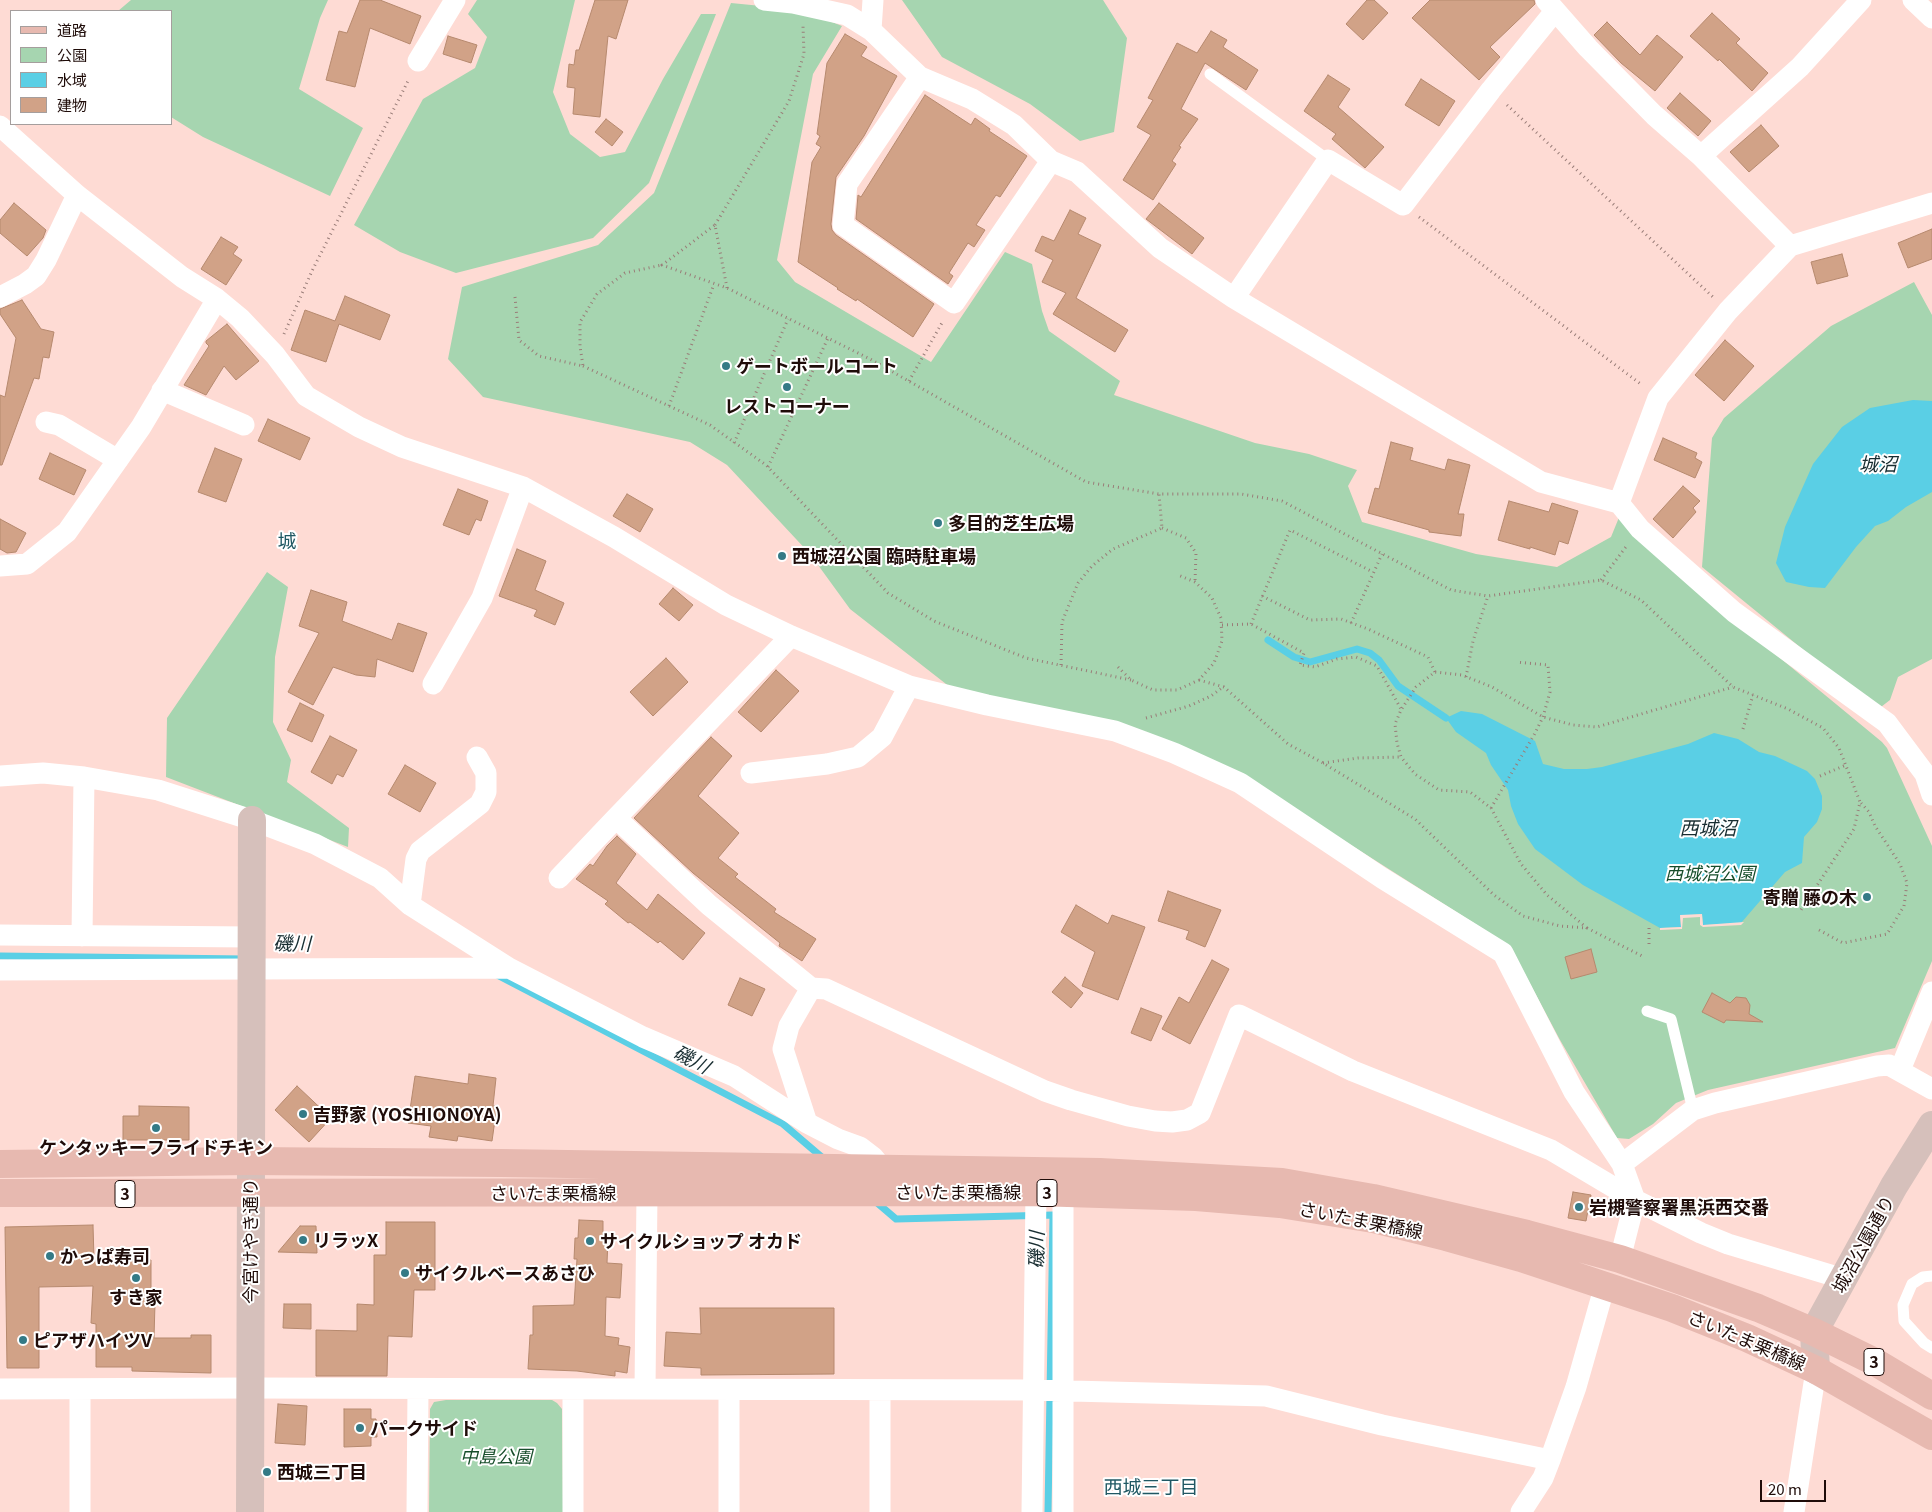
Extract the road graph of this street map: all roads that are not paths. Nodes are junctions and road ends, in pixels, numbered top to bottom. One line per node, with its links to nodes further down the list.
1 (455, 0): 9 (street)
2 (764, 0): 8 (street)
3 (873, 0): 8 (street)
4 (1861, 0): 13 (street)
5 (1913, 0): 7 (street)
6 (1550, 5): 13 (street); 14 (street)
7 (1932, 18)
8 (871, 30): 11 (street)
9 (418, 61)
10 (1210, 74): 14 (lane)
11 (920, 77): 15 (street); 15 (street)
12 (0, 126): 16 (street)
13 (1701, 156): 18 (street)
14 (1328, 160): 20 (street)
15 (1051, 161): 20 (street)
16 (77, 195): 19 (street); 21 (street)
17 (1932, 203): 18 (street)
18 (1790, 246): 27 (street)
19 (0, 297)
20 (1234, 298): 27 (street)
21 (217, 299): 22 (street); 26 (street)
22 (162, 390): 24 (street); 25 (street)
23 (46, 422): 25 (street)
24 (244, 425)
25 (118, 460): 28 (street)
26 (523, 488): 29 (street); 30 (street)
27 (1619, 503): 36 (street)
28 (0, 566)
29 (791, 636): 31 (street); 37 (street)
30 (433, 684)
31 (909, 686): 33 (street); 57 (street)
32 (477, 757): 40 (street)
33 (751, 773)
34 (1, 775): 35 (street)
35 (84, 777): 38 (street); 42 (street)
36 (1932, 795)
37 (616, 818): 39 (street); 47 (street)
38 (252, 820): 40 (street); 43 (street, 今宮けやき通り)
39 (559, 878)
40 (410, 905): 44 (street)
41 (0, 935): 42 (street)
42 (82, 936): 43 (street)
43 (252, 937): 46 (street, 今宮けやき通り)
44 (509, 968): 46 (street); 53 (street)
45 (0, 970): 46 (street)
46 (251, 970): 55 (street, 今宮けやき通り)
47 (811, 988): 53 (street); 64 (street)
48 (1932, 992): 50 (street)
49 (1647, 1011): 52 (lane)
50 (1900, 1070): 51 (street); 52 (street)
51 (1932, 1089)
52 (1693, 1110): 57 (street)
53 (807, 1123): 58 (street)
54 (1932, 1125): 67 (street, 城沼公園通り)
55 (250, 1161): 56 (main road, さいたま栗橋線 / 3); 58 (main road, さいたま栗橋線 / 3); 63 (street, 今宮けやき通り)
56 (0, 1164)
57 (1622, 1164): 64 (street)
58 (883, 1169): 65 (main road, さいたま栗橋線 / 3)
59 (1036, 1192): 61 (main road, さいたま栗橋線 / 3); 62 (main road, さいたま栗橋線 / 3); 79 (street)
60 (0, 1193): 63 (main road, さいたま栗橋線 / 3)
61 (646, 1193): 63 (main road, さいたま栗橋線 / 3); 77 (street)
62 (1063, 1193): 68 (main road, さいたま栗橋線 / 3); 81 (street)
63 (251, 1194): 72 (street, 今宮けやき通り)
64 (1635, 1200): 65 (street); 67 (street)
65 (1620, 1259): 69 (main road, さいたま栗橋線 / 3)
66 (1932, 1276): 70 (lane)
67 (1844, 1279): 69 (street, 城沼公園通り)
68 (1605, 1285): 71 (main road, さいたま栗橋線 / 3); 84 (street)
69 (1814, 1332): 71 (street); 82 (main road, さいたま栗橋線 / 3)
70 (1932, 1348)
71 (1816, 1370): 83 (main road, さいたま栗橋線 / 3); 94 (street)
72 (250, 1388): 74 (street); 75 (street); 86 (street, 今宮けやき通り)
73 (0, 1389): 74 (street)
74 (80, 1389): 85 (street)
75 (418, 1389): 76 (street); 87 (street)
76 (573, 1390): 77 (street); 88 (street)
77 (645, 1390): 78 (street)
78 (729, 1390): 80 (street); 89 (street)
79 (1033, 1390): 80 (street); 81 (street); 91 (street)
80 (880, 1391): 90 (street)
81 (1062, 1391): 84 (street); 92 (street)
82 (1932, 1396)
83 (1932, 1436)
84 (1550, 1460): 93 (street)
85 (80, 1512)
86 (250, 1512)
87 (418, 1512)
88 (573, 1512)
89 (729, 1512)
90 (880, 1512)
91 (1032, 1512)
92 (1063, 1512)
93 (1521, 1512)
94 (1794, 1512)

